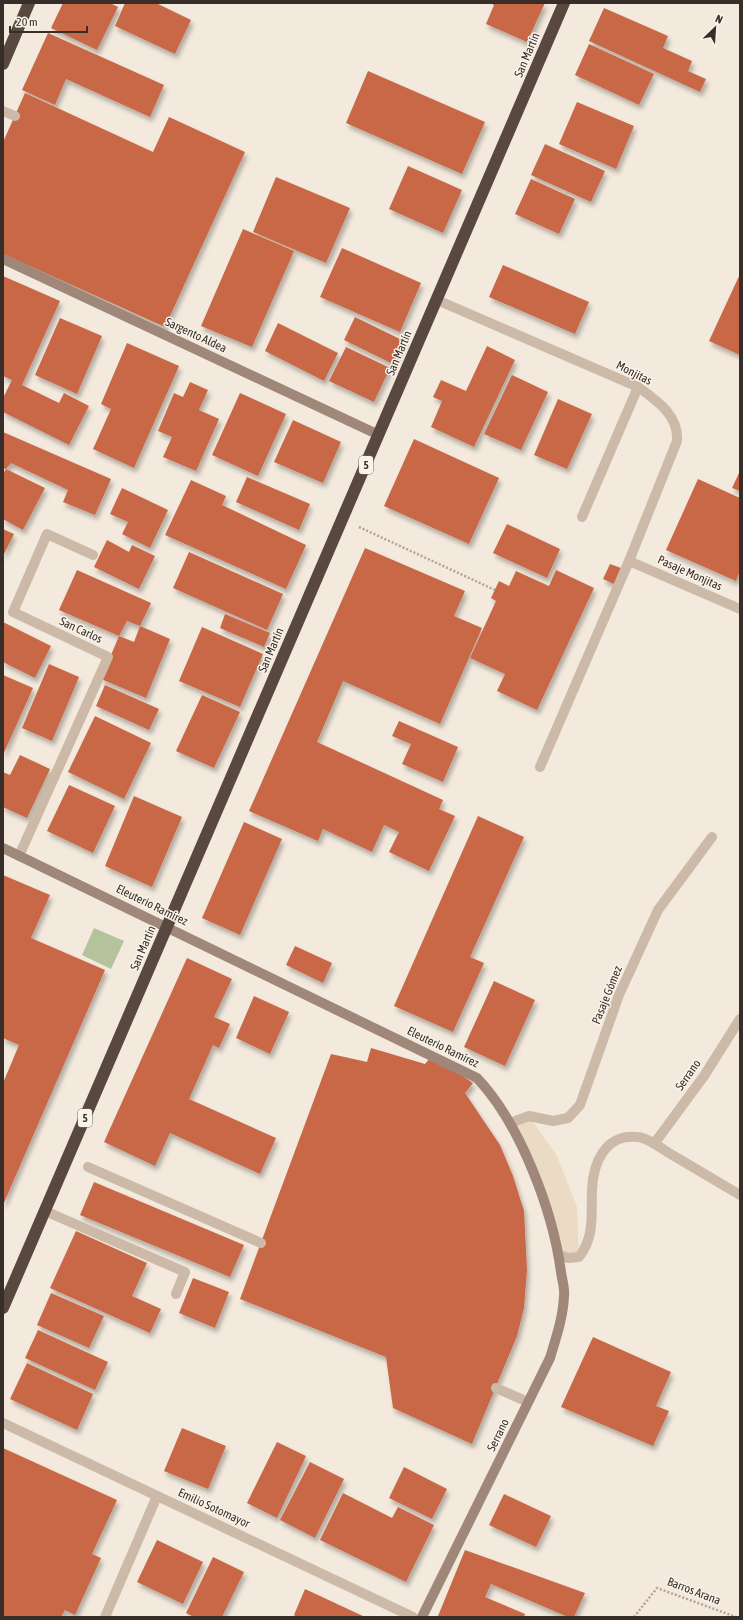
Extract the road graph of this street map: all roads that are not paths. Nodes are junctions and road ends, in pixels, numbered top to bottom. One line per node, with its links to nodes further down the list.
1 (29, 3): 3 (highway)
2 (564, 3): 7 (highway, San Martín / 5)
3 (3, 64)
4 (3, 111): 5 (street)
5 (15, 116)
6 (3, 259): 9 (street, Sargento Aldea)
7 (437, 300): 8 (street, Monjitas); 9 (highway, San Martín / 5)
8 (638, 387): 10 (street); 12 (street, Monjitas)
9 (379, 435): 18 (highway, San Martín / 5)
10 (582, 517)
11 (93, 555): 17 (street, San Carlos)
12 (629, 561): 13 (street, Pasaje Monjitas); 14 (street, Monjitas)
13 (740, 609)
14 (540, 767)
15 (712, 837): 20 (street, Pasaje Gómez)
16 (3, 848): 17 (street, Eleuterio Ramírez)
17 (19, 856): 18 (street, Eleuterio Ramírez)
18 (167, 927): 20 (street, Eleuterio Ramírez); 24 (highway, San Martín / 5)
19 (740, 1019): 21 (street, Serrano)
20 (510, 1123): 26 (street, Eleuterio Ramírez)
21 (654, 1144): 23 (street); 26 (street)
22 (88, 1167): 25 (street)
23 (740, 1196)
24 (45, 1211): 27 (street); 28 (highway, San Martín / 5)
25 (261, 1243)
26 (559, 1255): 30 (street, Serrano)
27 (176, 1294)
28 (3, 1308)
29 (496, 1388): 30 (street)
30 (528, 1402): 35 (street, Serrano)
31 (3, 1423): 32 (street, Emilio Sotomayor)
32 (157, 1496): 33 (street); 34 (street, Emilio Sotomayor)
33 (105, 1617)
34 (413, 1617)
35 (422, 1617)

